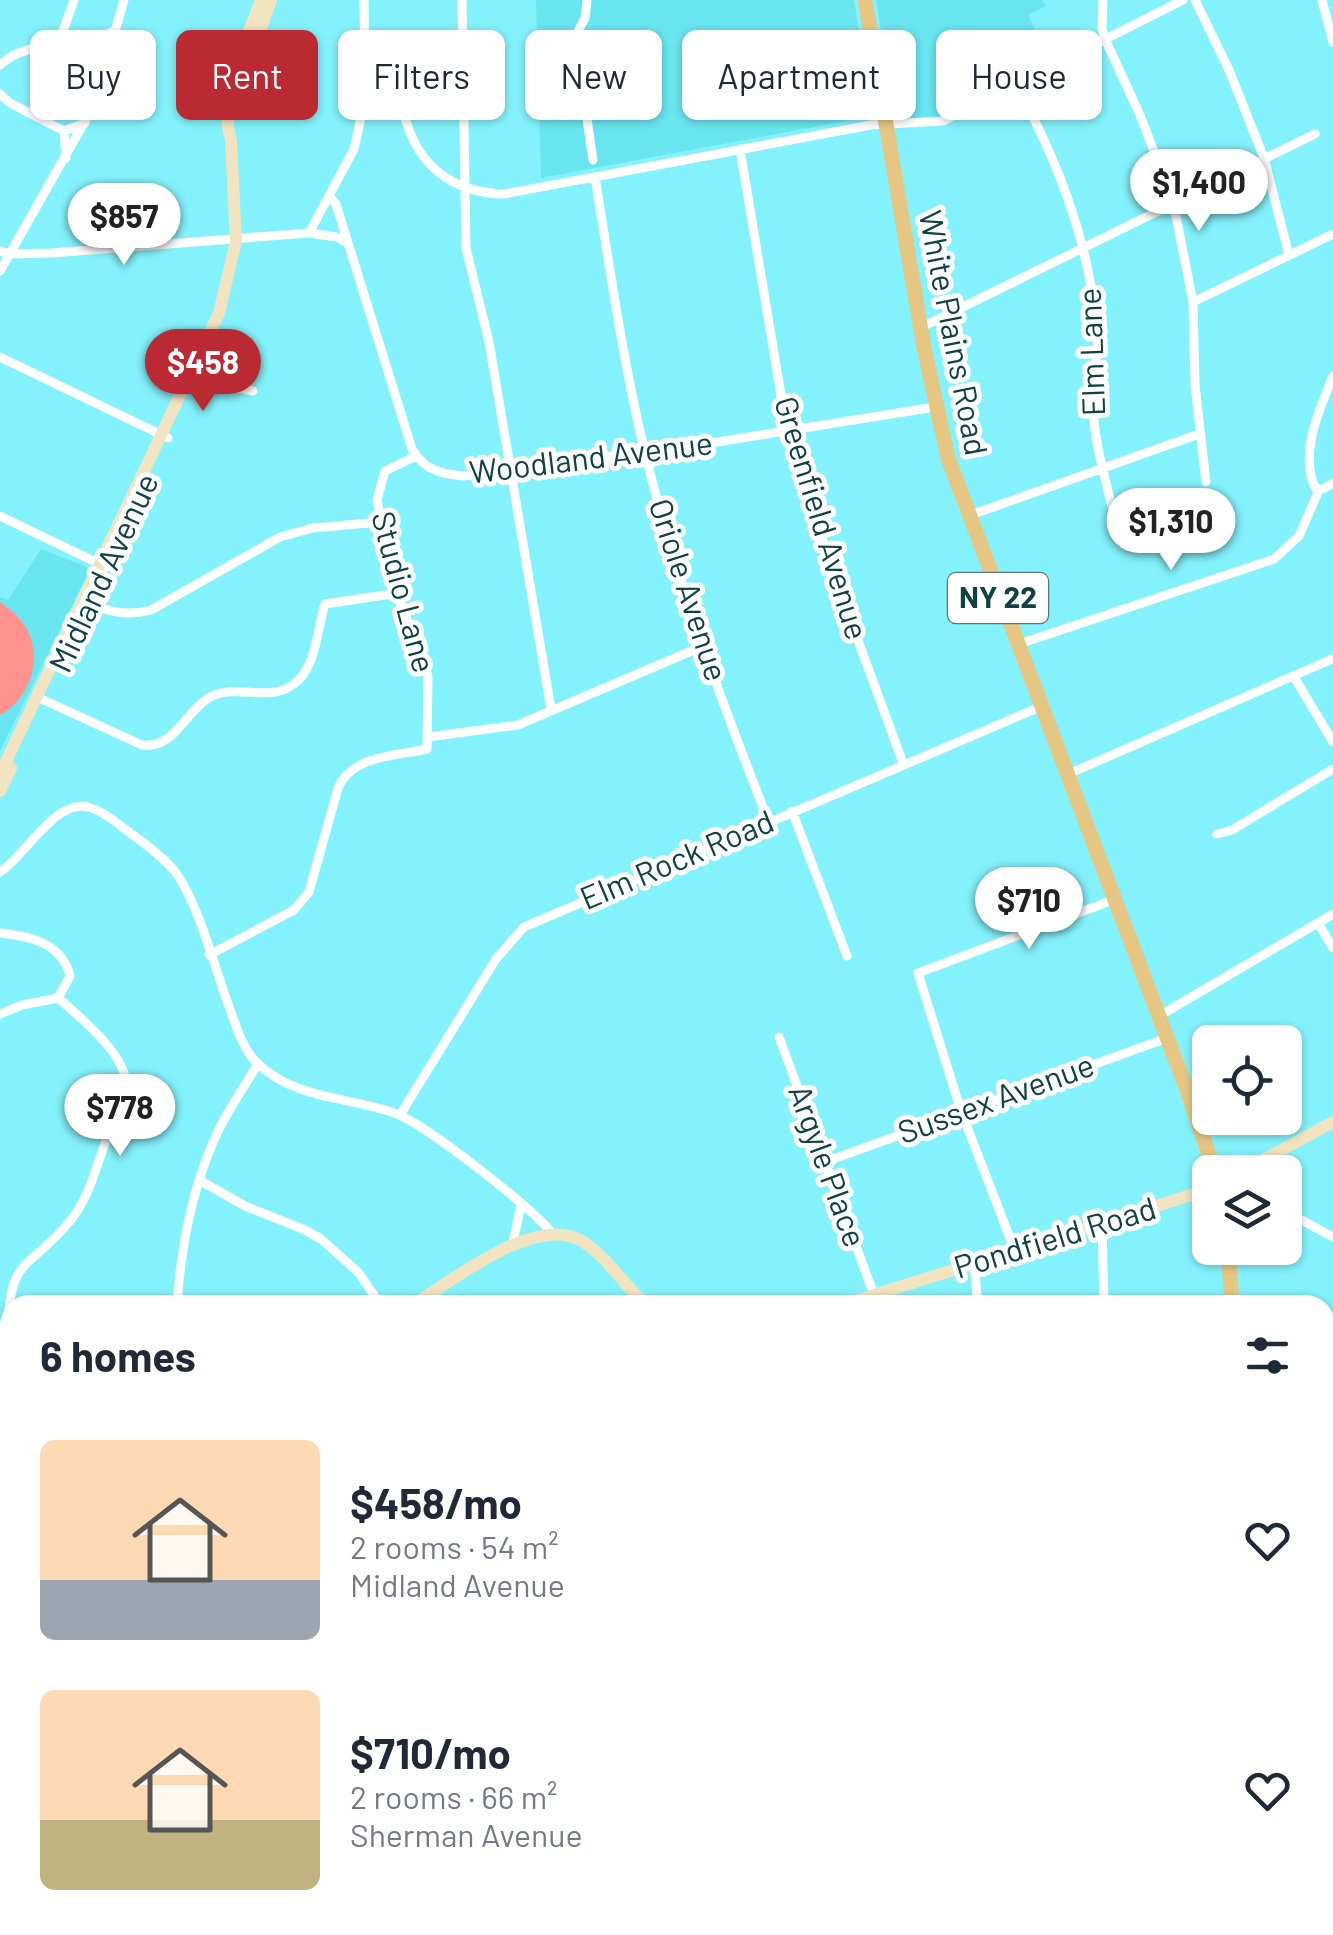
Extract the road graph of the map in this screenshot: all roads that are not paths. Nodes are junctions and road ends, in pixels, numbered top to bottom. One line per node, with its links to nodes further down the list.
1 (74, 0): 13 (street)
2 (124, 0): 14 (street)
3 (261, 0): 31 (street, Midland Avenue)
4 (270, 0): 31 (street, Midland Avenue)
5 (364, 0): 15 (street)
6 (462, 0): 36 (street)
7 (586, 0): 35 (street)
8 (865, 0): 28 (main road, White Plains Road / NY 22)
9 (1103, 0): 16 (street)
10 (1184, 0): 16 (street)
11 (1195, 0): 34 (street)
12 (1322, 0): 18 (street)
13 (63, 30)
14 (113, 30)
15 (365, 30)
16 (1106, 40): 17 (street); 41 (street)
17 (1102, 42)
18 (1333, 42)
19 (30, 50): 20 (street)
20 (0, 65)
21 (0, 94): 29 (street)
22 (86, 120): 27 (street)
23 (361, 120): 40 (street)
24 (407, 120): 37 (street)
25 (945, 120): 28 (street)
26 (1033, 120): 46 (street, Elm Lane)
27 (85, 123): 29 (street); 33 (street)
28 (886, 124): 32 (street); 51 (main road, White Plains Road / NY 22)
29 (64, 131): 33 (street)
30 (1315, 134): 34 (street)
31 (231, 140): 44 (street, Midland Avenue)
32 (740, 149): 38 (street); 57 (street, Greenfield Avenue)
33 (66, 158): 47 (street)
34 (1264, 158): 41 (street); 48 (street)
35 (593, 160)
36 (464, 162): 37 (street); 39 (street)
37 (444, 177): 39 (street)
38 (595, 177): 39 (street); 60 (street, Oriole Avenue)
39 (464, 188): 63 (street)
40 (330, 198): 42 (street); 45 (street)
41 (1174, 202): 46 (street); 50 (street)
42 (308, 234): 44 (street); 45 (street)
43 (1333, 234): 48 (street)
44 (236, 241): 47 (street); 53 (street, Midland Avenue)
45 (346, 242): 61 (street)
46 (1084, 246): 51 (street); 62 (street, Elm Lane)
47 (5, 252): 49 (street)
48 (1289, 254): 50 (street)
49 (0, 271)
50 (1193, 302): 58 (street)
51 (920, 328): 56 (main road, White Plains Road / NY 22)
52 (0, 357): 59 (street)
53 (197, 371): 55 (street); 59 (street, Midland Avenue)
54 (1333, 376): 66 (street)
55 (253, 391)
56 (935, 407): 57 (street, Woodland Avenue); 68 (main road, White Plains Road / NY 22)
57 (788, 430): 60 (street, Woodland Avenue); 83 (street, Greenfield Avenue)
58 (1200, 434): 62 (street); 64 (street)
59 (165, 436): 71 (street, Midland Avenue)
60 (645, 452): 63 (street, Woodland Avenue); 75 (street, Oriole Avenue)
61 (416, 456): 63 (street, Woodland Avenue); 70 (street, Studio Lane)
62 (1102, 468): 67 (street, Elm Lane); 68 (street)
63 (509, 471): 80 (street)
64 (1206, 482)
65 (1333, 483): 66 (street)
66 (1319, 490): 74 (street)
67 (1113, 512)
68 (968, 516): 74 (main road, White Plains Road / NY 22)
69 (2, 520): 71 (street)
70 (380, 522): 72 (street, Studio Lane); 73 (street)
71 (103, 566): 73 (street, Midland Avenue)
72 (398, 593): 78 (street); 82 (street, Studio Lane)
73 (86, 603): 78 (street, Midland Avenue)
74 (1016, 645): 79 (main road, White Plains Road / NY 22)
75 (703, 646): 80 (street); 89 (street, Oriole Avenue)
76 (1332, 660): 77 (street)
77 (1294, 677): 81 (street); 86 (street)
78 (40, 699): 85 (street, Midland Avenue); 87 (street, Midland Avenue)
79 (1040, 706): 83 (street, Elm Rock Road); 86 (main road, White Plains Road / NY 22)
80 (551, 710): 82 (street)
81 (1333, 742)
82 (427, 743): 97 (street)
83 (904, 764): 88 (street, Elm Rock Road)
84 (1333, 769): 90 (street)
85 (0, 774)
86 (1066, 776): 92 (main road, White Plains Road / NY 22)
87 (0, 790)
88 (792, 811): 89 (street, Elm Rock Road); 98 (street)
89 (768, 820): 106 (street, Elm Rock Road)
90 (1216, 834)
91 (0, 872): 97 (street)
92 (1113, 900): 101 (main road, White Plains Road / NY 22); 105 (street)
93 (1333, 914): 94 (street)
94 (1318, 923): 96 (street); 101 (street)
95 (0, 933): 99 (street)
96 (1333, 948)
97 (210, 955): 104 (street)
98 (847, 956)
99 (58, 998): 100 (street); 123 (street)
100 (0, 1014)
101 (1159, 1016): 103 (main road, White Plains Road / NY 22)
102 (779, 1037): 110 (street, Argyle Place)
103 (1167, 1038): 105 (street, Sussex Avenue); 108 (main road, White Plains Road / NY 22)
104 (258, 1063): 106 (street); 111 (street)
105 (961, 1111): 110 (street, Sussex Avenue); 119 (street)
106 (400, 1115): 113 (street)
107 (1333, 1122): 109 (street)
108 (1210, 1155)
109 (1272, 1155)
110 (825, 1162): 122 (street, Argyle Place)
111 (200, 1180): 124 (street); 125 (street)
112 (1192, 1195): 115 (street, Pondfield Road)
113 (521, 1205): 116 (street); 118 (street)
114 (1302, 1220): 117 (street)
115 (1102, 1224): 119 (street, Pondfield Road); 130 (street)
116 (552, 1234): 118 (street); 127 (street)
117 (1333, 1237)
118 (513, 1242): 126 (street)
119 (1015, 1251): 120 (street, Pondfield Road)
120 (974, 1264): 122 (street, Pondfield Road); 129 (street)
121 (1229, 1265): 131 (main road)
122 (874, 1294): 128 (street, Pondfield Road)
123 (9, 1295)
124 (178, 1295)
125 (374, 1295)
126 (428, 1295)
127 (637, 1295)
128 (871, 1295)
129 (977, 1295)
130 (1104, 1295)
131 (1231, 1295)

